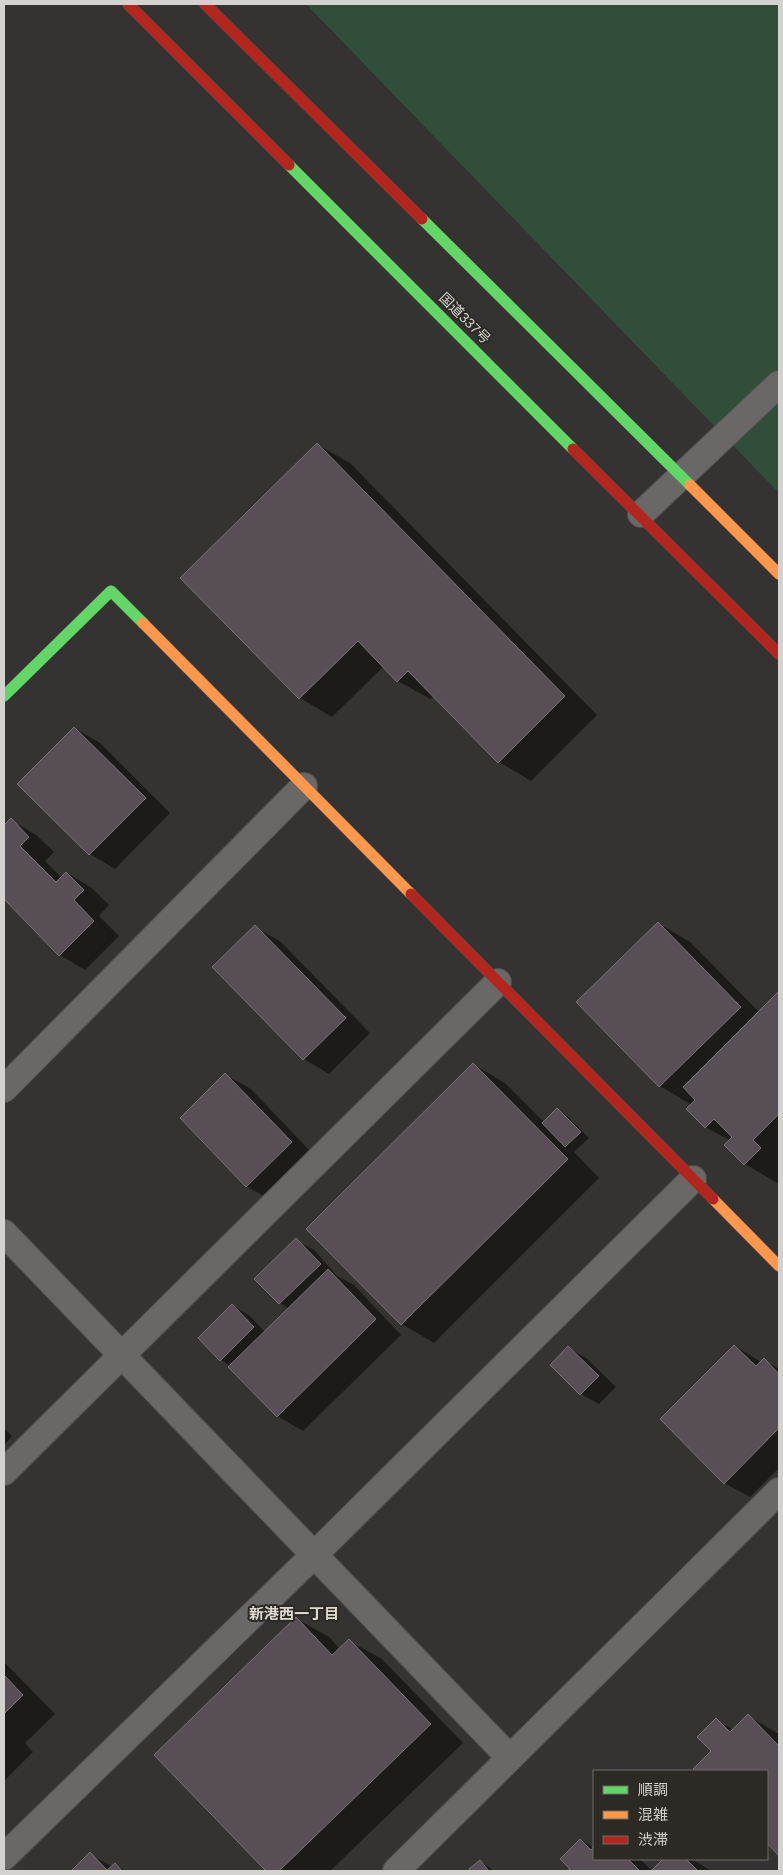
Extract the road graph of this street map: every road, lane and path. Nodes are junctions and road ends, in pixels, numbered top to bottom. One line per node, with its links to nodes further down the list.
1 (128, 4): 5 (main road, 国道337号)
2 (205, 4): 4 (main road)
3 (779, 384): 4 (street)
4 (682, 475): 5 (street); 6 (main road)
5 (641, 514): 7 (main road, 国道337号)
6 (779, 574)
7 (779, 654)
8 (4, 696): 9 (main road)
9 (304, 786): 10 (main road); 11 (street)
10 (498, 982): 12 (main road); 15 (street)
11 (4, 1089)
12 (694, 1179): 14 (main road); 18 (street)
13 (4, 1233): 15 (street)
14 (779, 1266)
15 (121, 1355): 16 (street); 18 (street)
16 (4, 1472)
17 (779, 1491): 19 (street)
18 (314, 1554): 19 (street); 20 (street)
19 (510, 1758): 21 (street)
20 (4, 1856)
21 (396, 1871)

